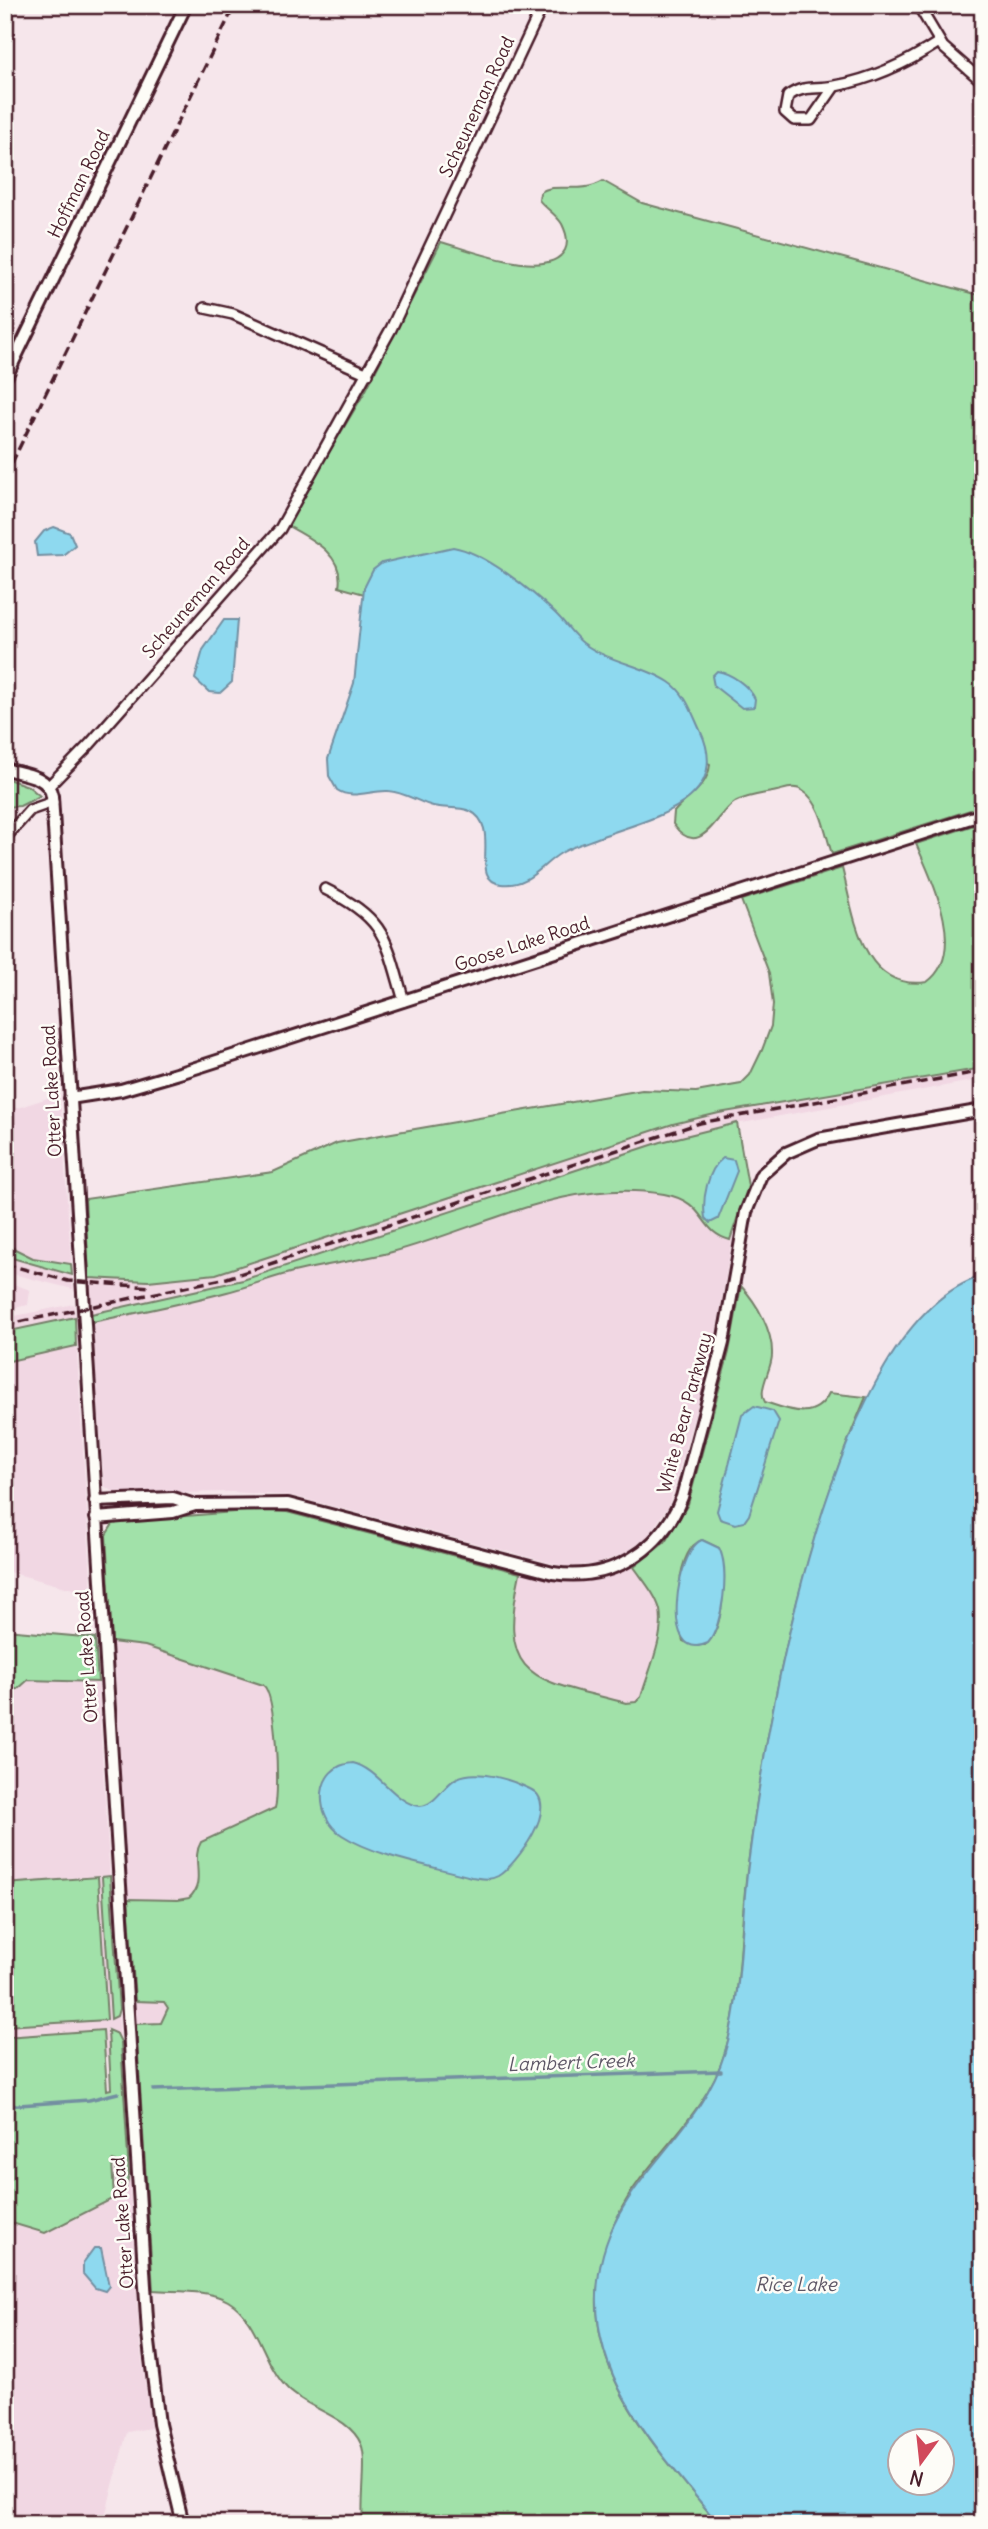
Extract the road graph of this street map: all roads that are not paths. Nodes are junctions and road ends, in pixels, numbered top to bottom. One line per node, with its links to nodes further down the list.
1 (186, 5): 9 (street, Hoffman Road)
2 (543, 5): 8 (street, Scheuneman Road)
3 (918, 5): 4 (street)
4 (939, 42): 5 (street); 6 (street)
5 (983, 82)
6 (834, 87): 6 (street)
7 (205, 308): 8 (street)
8 (368, 374): 11 (street, Scheuneman Road)
9 (5, 379)
10 (5, 769): 11 (street)
11 (49, 786): 12 (street, Otter Lake Road)
12 (53, 802): 14 (street); 17 (street, Otter Lake Road)
13 (983, 814): 16 (street, Goose Lake Road)
14 (5, 838)
15 (325, 889): 16 (street)
16 (404, 1001): 17 (street, Goose Lake Road)
17 (69, 1098): 19 (street, Otter Lake Road)
18 (983, 1110): 20 (street, White Bear Parkway)
19 (95, 1501): 20 (street, White Bear Parkway); 21 (street, Otter Lake Road)
20 (195, 1505): 21 (street, White Bear Parkway)
21 (96, 1518): 22 (street, Otter Lake Road)
22 (183, 2524)

